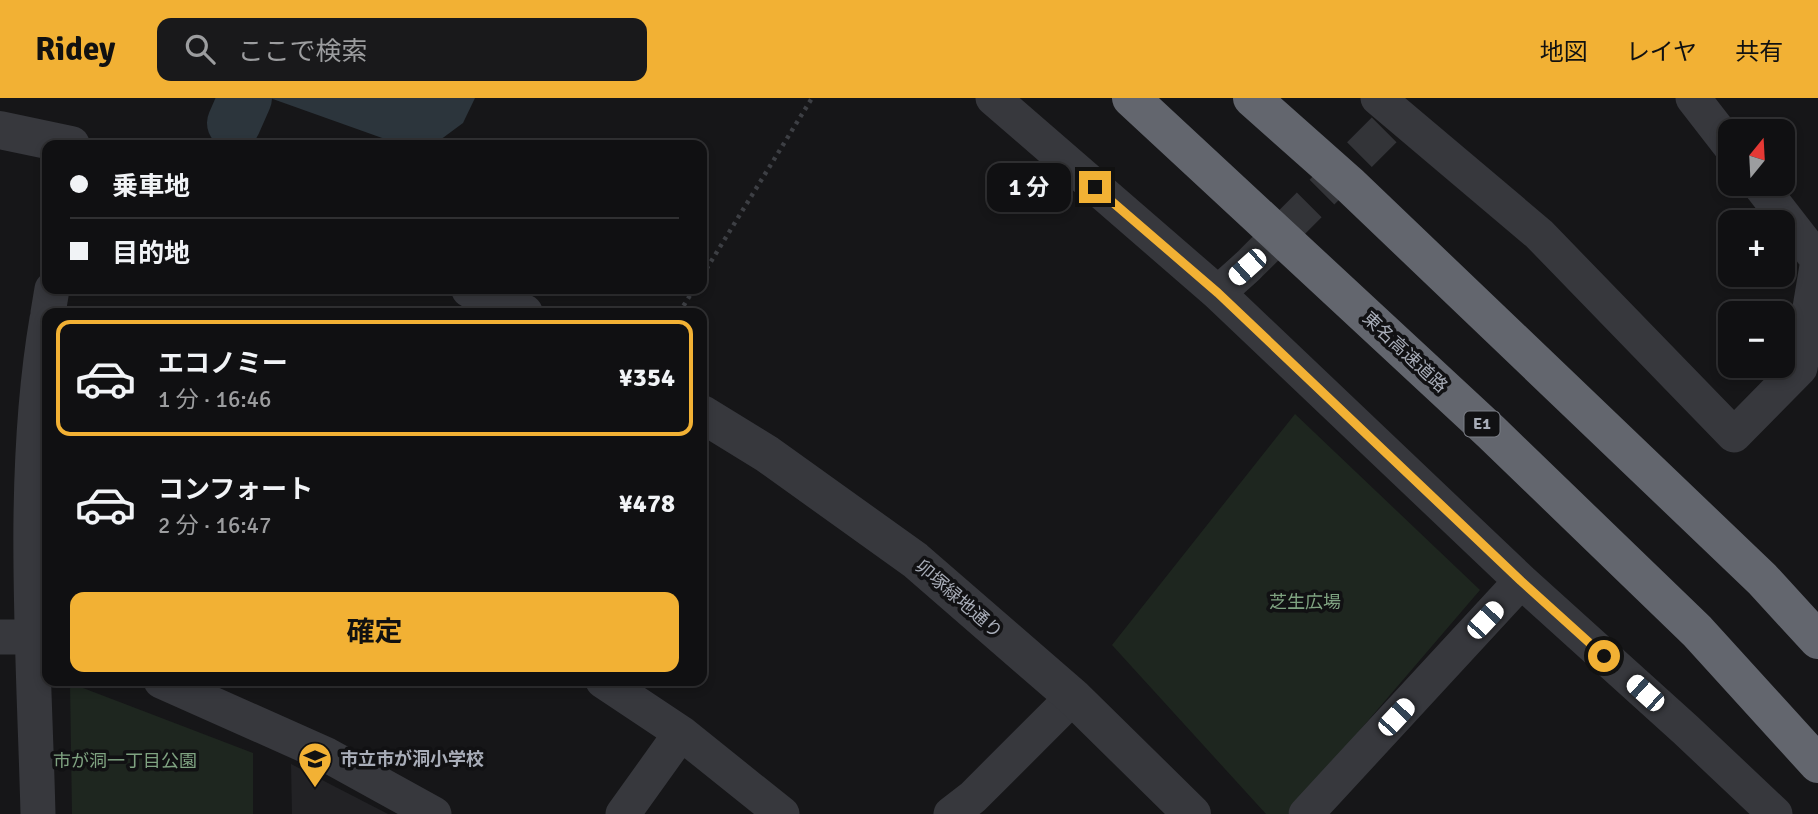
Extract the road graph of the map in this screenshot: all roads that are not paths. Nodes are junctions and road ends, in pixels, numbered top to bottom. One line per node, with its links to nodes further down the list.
1 (993, 98): 12 (street)
2 (1131, 98): 25 (highway, 東名高速道路 / E1)
3 (1252, 98): 20 (highway)
4 (1693, 98): 7 (street)
5 (1396, 107): 10 (street)
6 (0, 130): 8 (street)
7 (1718, 130)
8 (47, 140)
9 (1768, 196): 10 (street)
10 (1818, 260)
11 (1247, 267): 12 (street)
12 (1218, 293): 18 (street)
13 (481, 294): 14 (street)
14 (513, 308)
15 (42, 408): 17 (street)
16 (707, 417): 23 (street, 卯塚緑地通り)
17 (41, 426): 19 (street)
18 (1521, 581): 32 (street); 33 (street)
19 (27, 639): 26 (street)
20 (1818, 640)
21 (172, 686): 27 (street)
22 (610, 686): 24 (street)
23 (1073, 697): 30 (street); 31 (street, 卯塚緑地通り)
24 (681, 733): 28 (street); 29 (street)
25 (1818, 764)
26 (37, 814)
27 (434, 814)
28 (624, 814)
29 (782, 814)
30 (951, 814)
31 (1192, 814)
32 (1306, 814)
33 (1775, 814)

